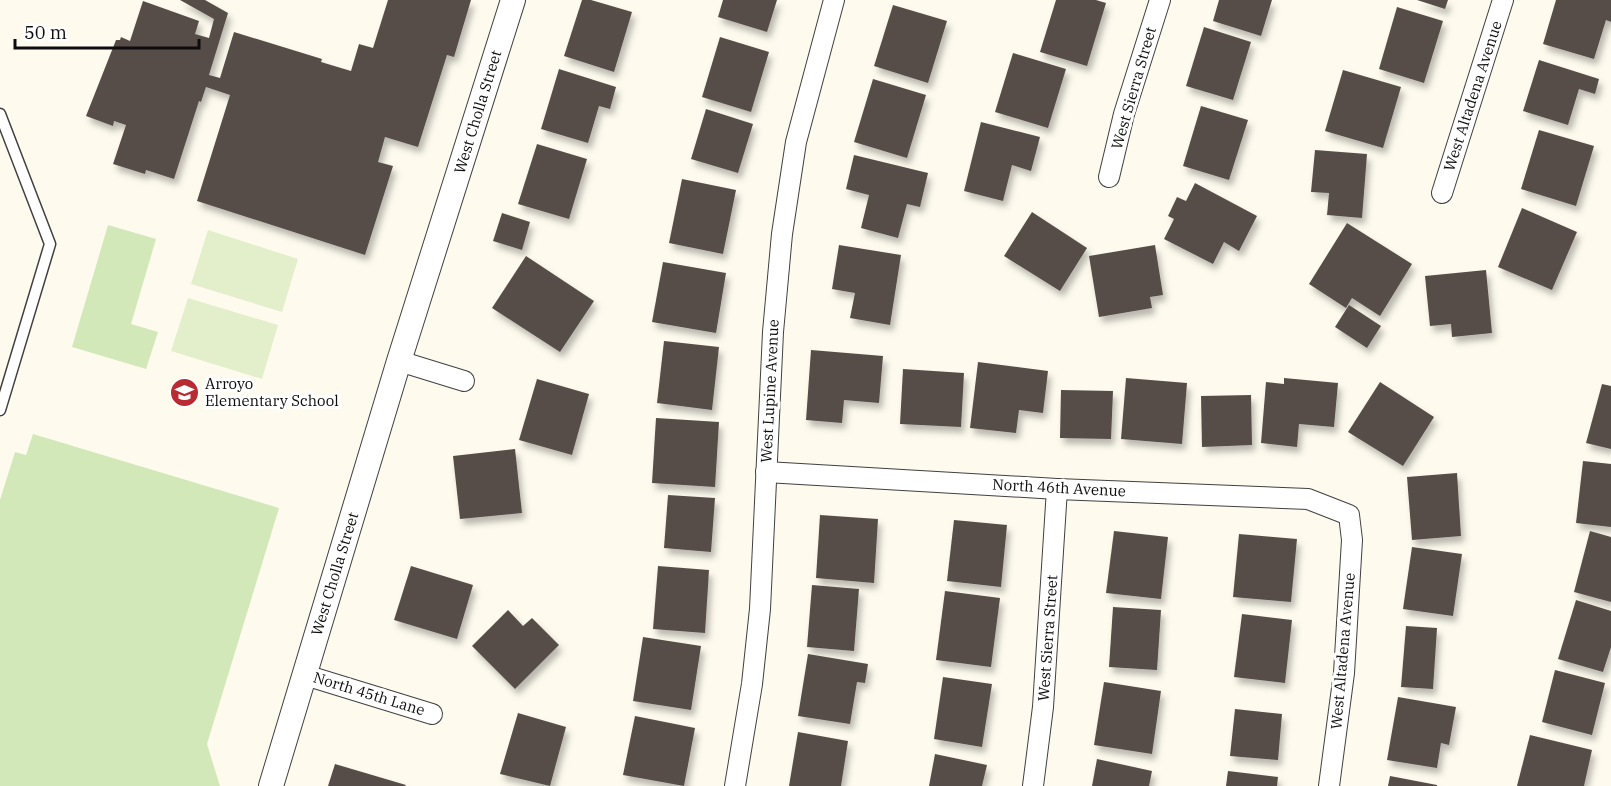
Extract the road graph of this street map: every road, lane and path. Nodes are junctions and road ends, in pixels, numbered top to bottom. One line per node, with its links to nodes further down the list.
1 (513, 0): 8 (street, West Cholla Street)
2 (834, 0): 11 (street, West Lupine Avenue)
3 (1160, 0): 6 (street, West Sierra Street)
4 (1503, 0): 7 (street, West Altadena Avenue)
5 (0, 114): 10 (lane)
6 (1109, 177)
7 (1442, 193)
8 (399, 361): 9 (street); 14 (street, West Cholla Street)
9 (464, 381)
10 (0, 410)
11 (766, 472): 12 (street, North 46th Avenue); 17 (street, West Lupine Avenue)
12 (1057, 489): 13 (street, North 46th Avenue); 18 (street, West Sierra Street)
13 (1349, 515): 19 (street, West Altadena Avenue)
14 (305, 675): 15 (street, North 45th Lane); 16 (street, West Cholla Street)
15 (432, 714)
16 (271, 786)
17 (735, 786)
18 (1033, 786)
19 (1329, 786)

